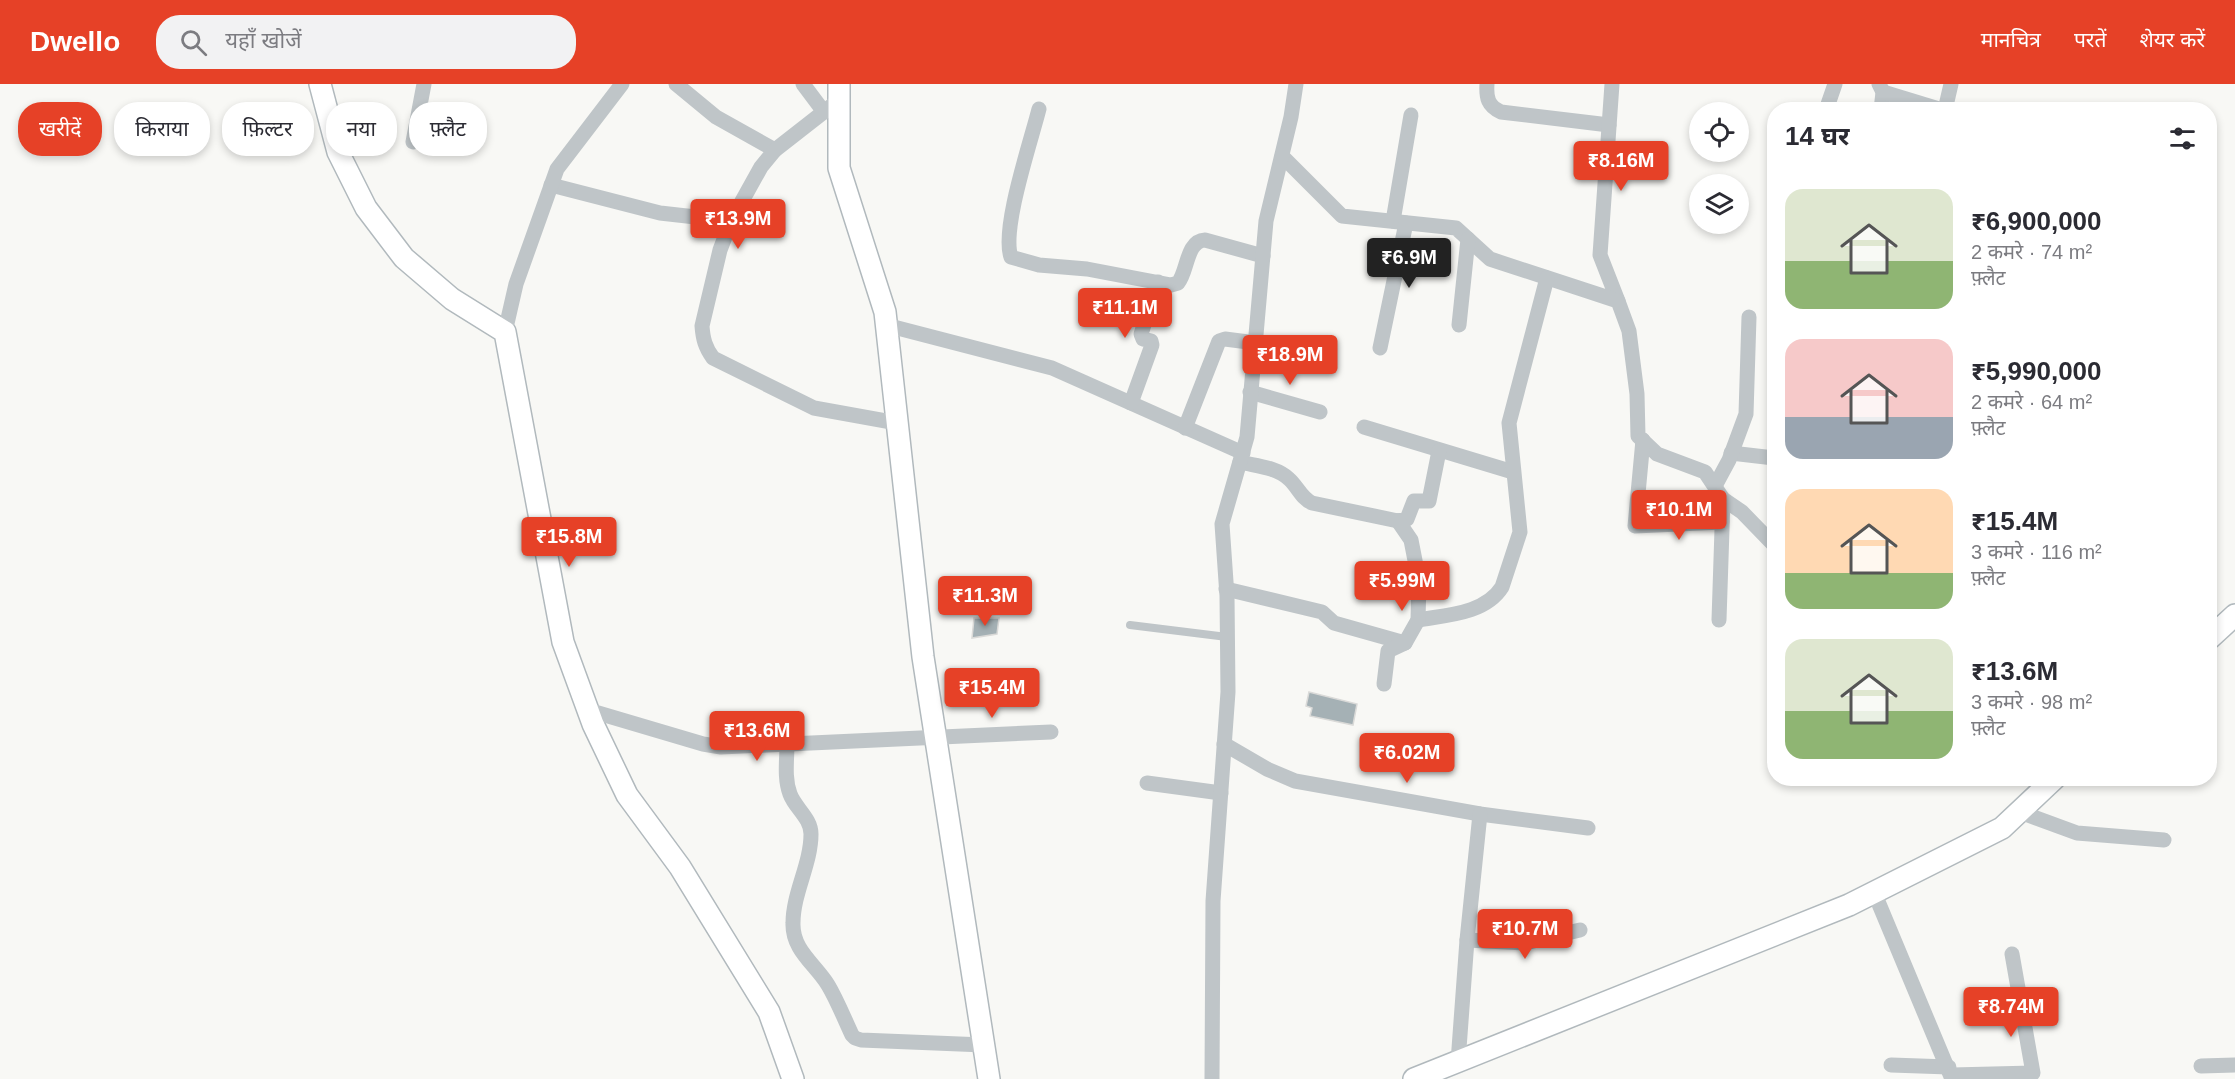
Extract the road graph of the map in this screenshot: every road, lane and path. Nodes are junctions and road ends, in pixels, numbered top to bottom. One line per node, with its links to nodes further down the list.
1 (320, 84): 33 (street)
2 (424, 84): 13 (street)
3 (622, 84): 22 (street)
4 (676, 84): 20 (street)
5 (803, 84): 12 (street)
6 (1296, 84): 21 (street)
7 (1487, 84): 19 (street)
8 (1612, 84): 19 (street)
9 (1835, 84): 14 (street)
10 (1951, 84): 16 (street)
11 (1881, 88): 15 (street)
12 (834, 99): 20 (street); 31 (street)
13 (421, 102)
14 (1829, 102)
15 (1921, 102)
16 (1946, 102)
17 (1039, 109): 28 (street)
18 (1411, 115): 24 (street)
19 (1609, 125): 29 (street)
20 (775, 150): 23 (street)
21 (1282, 156): 24 (street); 26 (street)
22 (551, 185): 23 (street); 33 (street)
23 (731, 221): 39 (street)
24 (1399, 222): 25 (street); 35 (street)
25 (1468, 239): 27 (street); 32 (street)
26 (1263, 256): 28 (street); 34 (street)
27 (1547, 278): 29 (street); 47 (street)
28 (1158, 282): 37 (street)
29 (1618, 301): 42 (street)
30 (1749, 317): 44 (street)
31 (886, 325): 37 (street); 39 (street)
32 (1459, 325)
33 (505, 332): 61 (street)
34 (1256, 343): 36 (street); 41 (street)
35 (1380, 348)
36 (1250, 392): 38 (street); 46 (street)
37 (1131, 403): 41 (street)
38 (1320, 412)
39 (897, 423): 63 (street)
40 (1365, 427): 43 (street)
41 (1185, 428): 46 (street)
42 (1643, 440): 48 (street); 50 (street)
43 (1439, 451): 47 (street); 49 (street)
44 (1731, 453): 45 (street); 48 (street)
45 (1767, 457)
46 (1241, 458): 49 (street); 52 (street)
47 (1513, 472): 54 (street)
48 (1719, 492): 50 (street); 51 (street)
49 (1398, 521): 54 (street)
50 (1722, 522): 55 (street)
51 (1767, 538)
52 (1226, 589): 58 (street); 59 (street)
53 (2235, 615): 57 (street)
54 (1418, 620): 59 (street)
55 (1719, 620)
56 (1130, 626): 58 (lane)
57 (2217, 632)
58 (1227, 637): 65 (street)
59 (1406, 643): 60 (street)
60 (1384, 684)
61 (588, 710): 64 (street); 84 (street)
62 (1051, 732): 63 (street)
63 (936, 738): 64 (street); 77 (street)
64 (787, 744): 77 (street)
65 (1224, 744): 68 (street); 70 (street)
66 (1147, 783): 68 (street)
67 (2047, 786): 69 (street)
68 (1221, 793): 86 (street)
69 (2020, 812): 72 (street); 73 (street)
70 (1480, 814): 71 (street); 75 (street)
71 (1588, 828)
72 (2164, 840)
73 (1874, 892): 78 (street); 82 (street)
74 (1580, 930): 75 (street)
75 (1467, 940): 78 (street)
76 (2012, 954): 83 (street)
77 (984, 1045): 85 (street)
78 (1458, 1062): 87 (street)
79 (1891, 1065): 82 (street)
80 (2235, 1065): 81 (street)
81 (2201, 1066)
82 (1951, 1074): 83 (street)
83 (2033, 1076)
84 (793, 1079)
85 (989, 1079)
86 (1212, 1079)
87 (1414, 1079)

